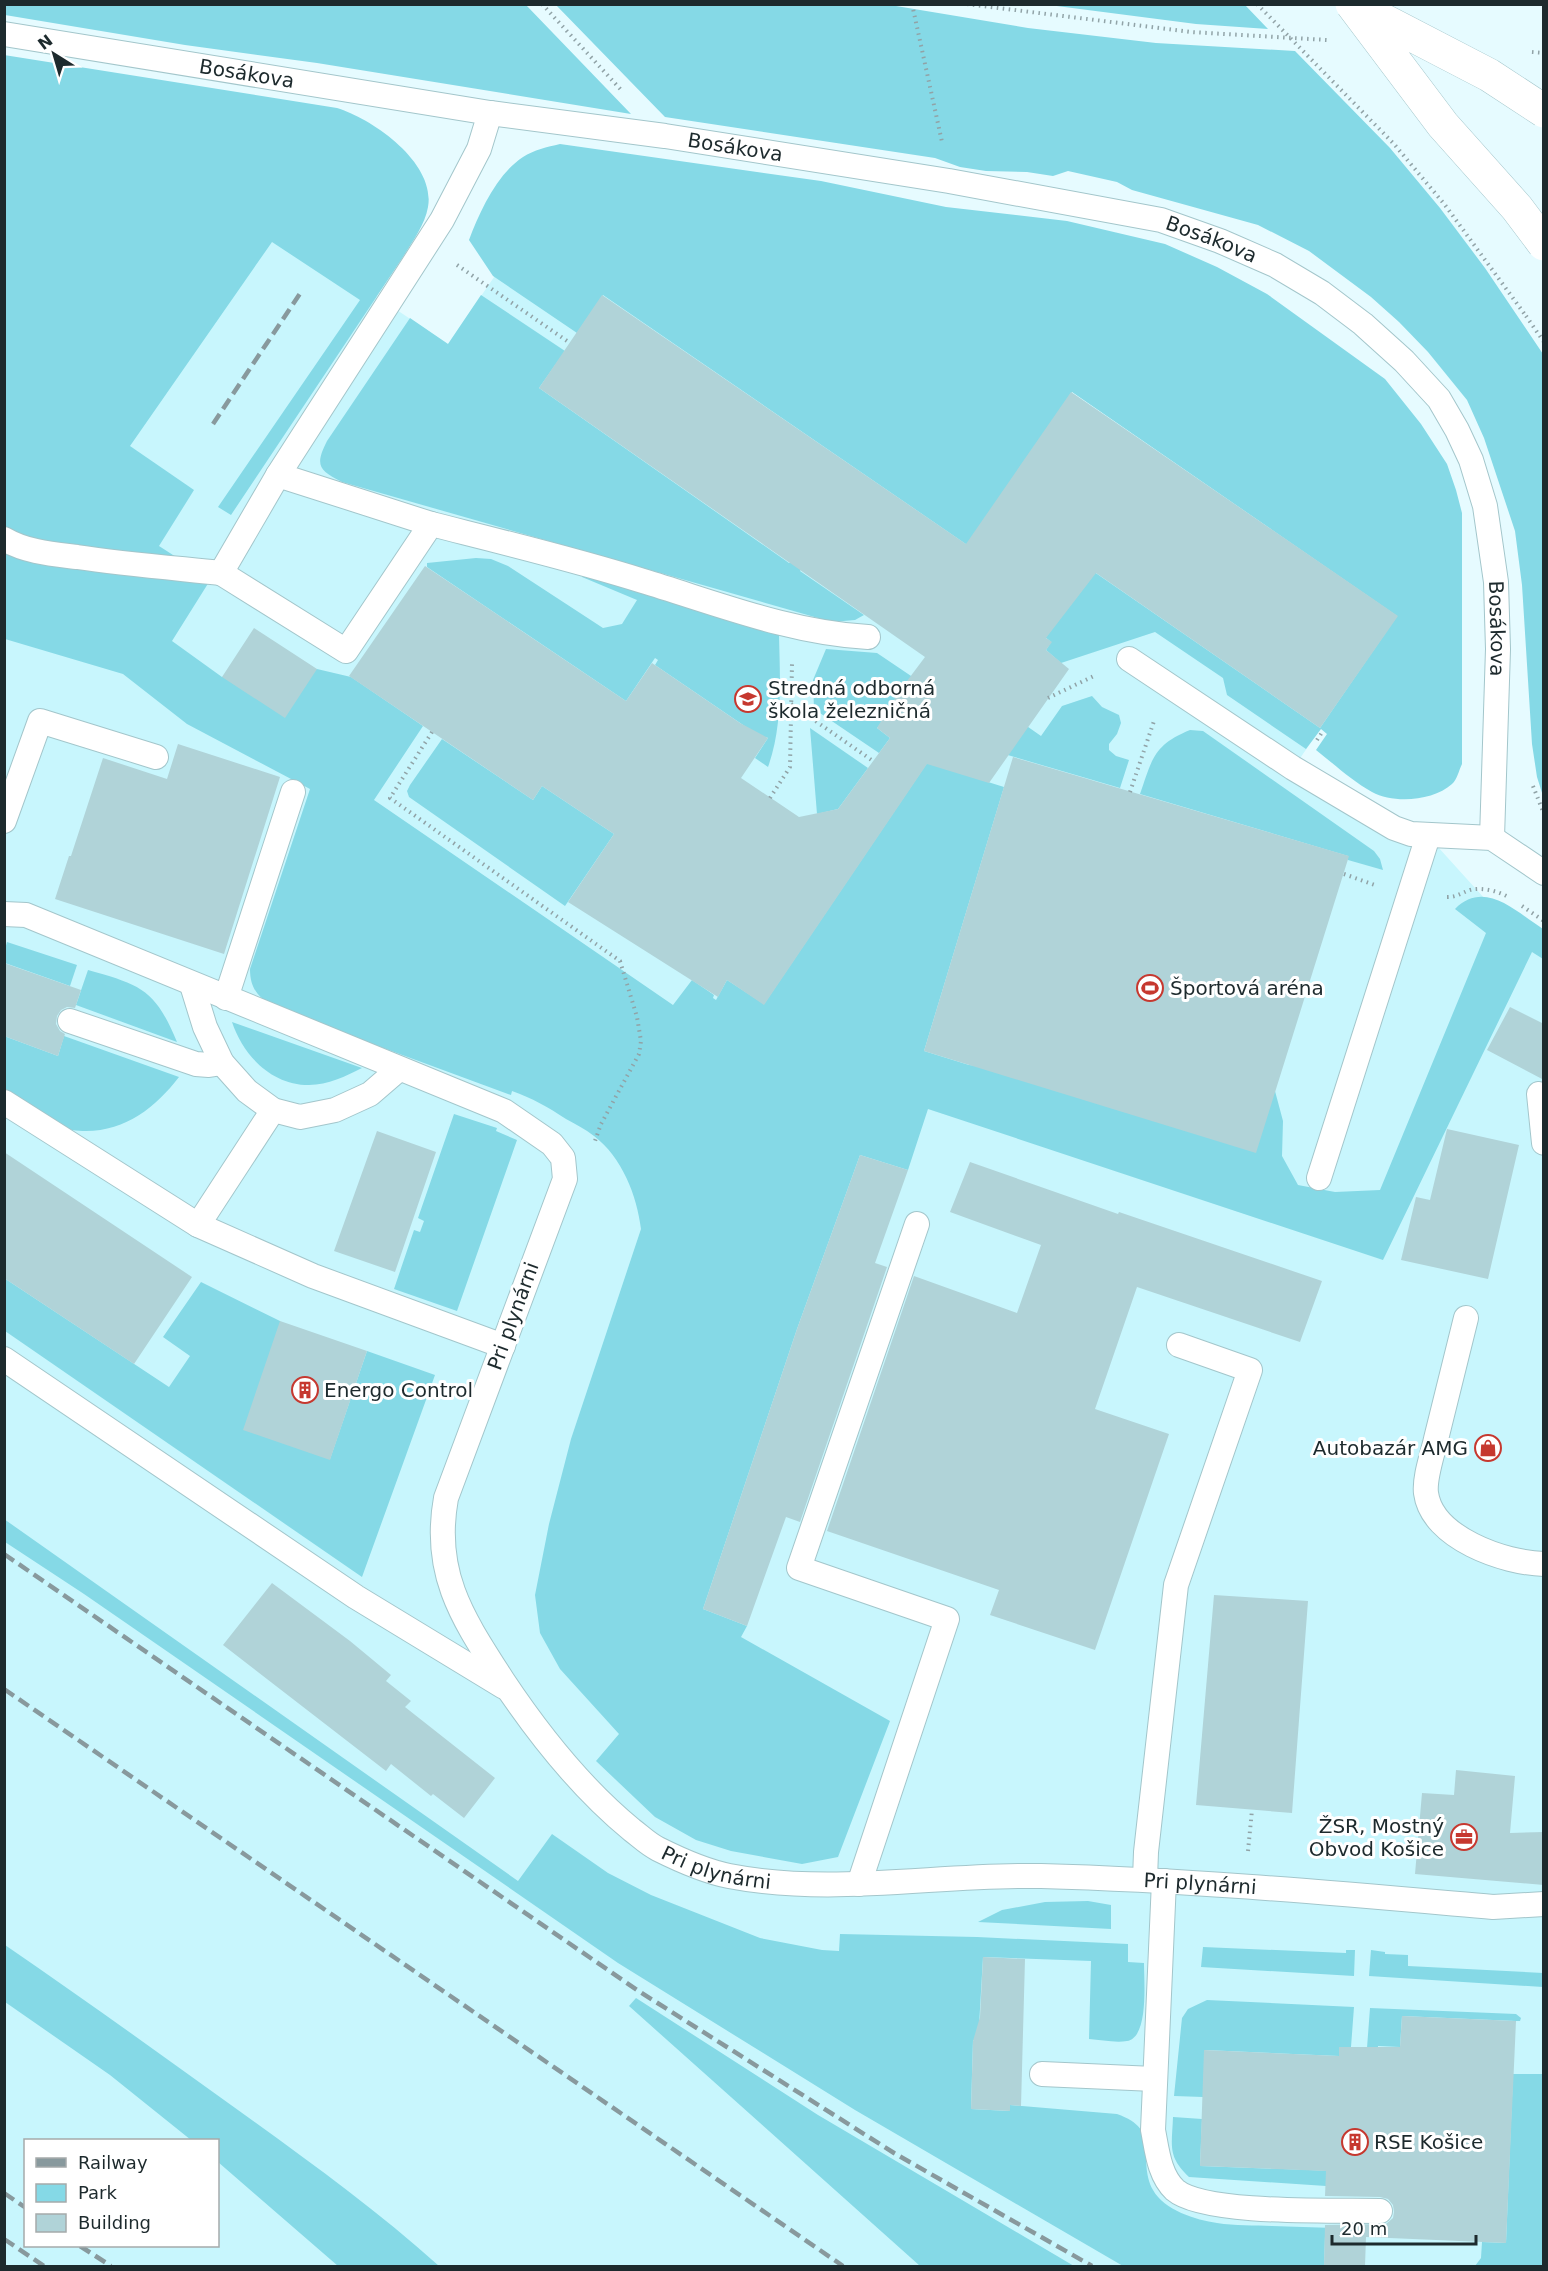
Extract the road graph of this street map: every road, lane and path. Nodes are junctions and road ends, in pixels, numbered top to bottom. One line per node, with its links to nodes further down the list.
1 (542, 4): 13 (path)
2 (912, 4): 10 (path)
3 (967, 4): 7 (path)
4 (1257, 4): 16 (path, bridge)
5 (1352, 4): 11 (highway, bridge); 14 (highway, bridge)
6 (4, 34): 12 (lane, Bosákova)
7 (1334, 40)
8 (1526, 51): 9 (path)
9 (1544, 53)
10 (936, 107)
11 (1544, 111)
12 (490, 113): 13 (lane, Bosákova); 18 (lane)
13 (665, 136): 36 (lane, Bosákova)
14 (1544, 244)
15 (487, 286): 17 (path)
16 (1544, 342)
17 (570, 343)
18 (278, 475): 19 (lane); 21 (lane)
19 (431, 524): 21 (lane); 22 (lane)
20 (4, 539): 21 (lane)
21 (221, 573)
22 (792, 626): 23 (lane); 27 (path)
23 (868, 637)
24 (1129, 659): 25 (lane); 26 (path)
25 (1167, 684): 32 (path); 35 (lane)
26 (1048, 698)
27 (791, 704): 30 (path); 33 (path)
28 (432, 732): 49 (path)
29 (156, 757): 34 (lane)
30 (873, 761)
31 (293, 792): 42 (lane)
32 (1130, 792)
33 (770, 798)
34 (4, 821)
35 (1428, 836): 36 (lane); 38 (lane)
36 (1492, 838): 37 (lane)
37 (1544, 873)
38 (1409, 894): 40 (path); 51 (lane)
39 (4, 914): 41 (lane)
40 (1544, 921)
41 (192, 985): 42 (lane); 44 (lane)
42 (226, 998): 45 (lane)
43 (70, 1021): 44 (lane)
44 (222, 1063): 48 (lane)
45 (399, 1069): 48 (lane); 56 (lane, Pri plynárni)
46 (1539, 1094): 50 (lane)
47 (4, 1102): 53 (lane)
48 (273, 1110): 53 (lane)
49 (601, 1124)
50 (1544, 1143)
51 (1319, 1178)
52 (917, 1224): 63 (lane)
53 (198, 1225): 56 (lane)
54 (1466, 1318): 58 (lane)
55 (1179, 1345): 62 (lane)
56 (503, 1346): 59 (lane, Pri plynárni)
57 (4, 1359): 59 (lane)
58 (1544, 1564)
59 (509, 1689): 63 (lane, Pri plynárni)
60 (1252, 1810): 61 (path)
61 (1250, 1834)
62 (1155, 1880): 63 (lane, Pri plynárni); 64 (lane, Pri plynárni); 66 (lane)
63 (859, 1884)
64 (1544, 1904)
65 (1042, 2074): 66 (lane)
66 (1154, 2079): 67 (lane)
67 (1380, 2211)

